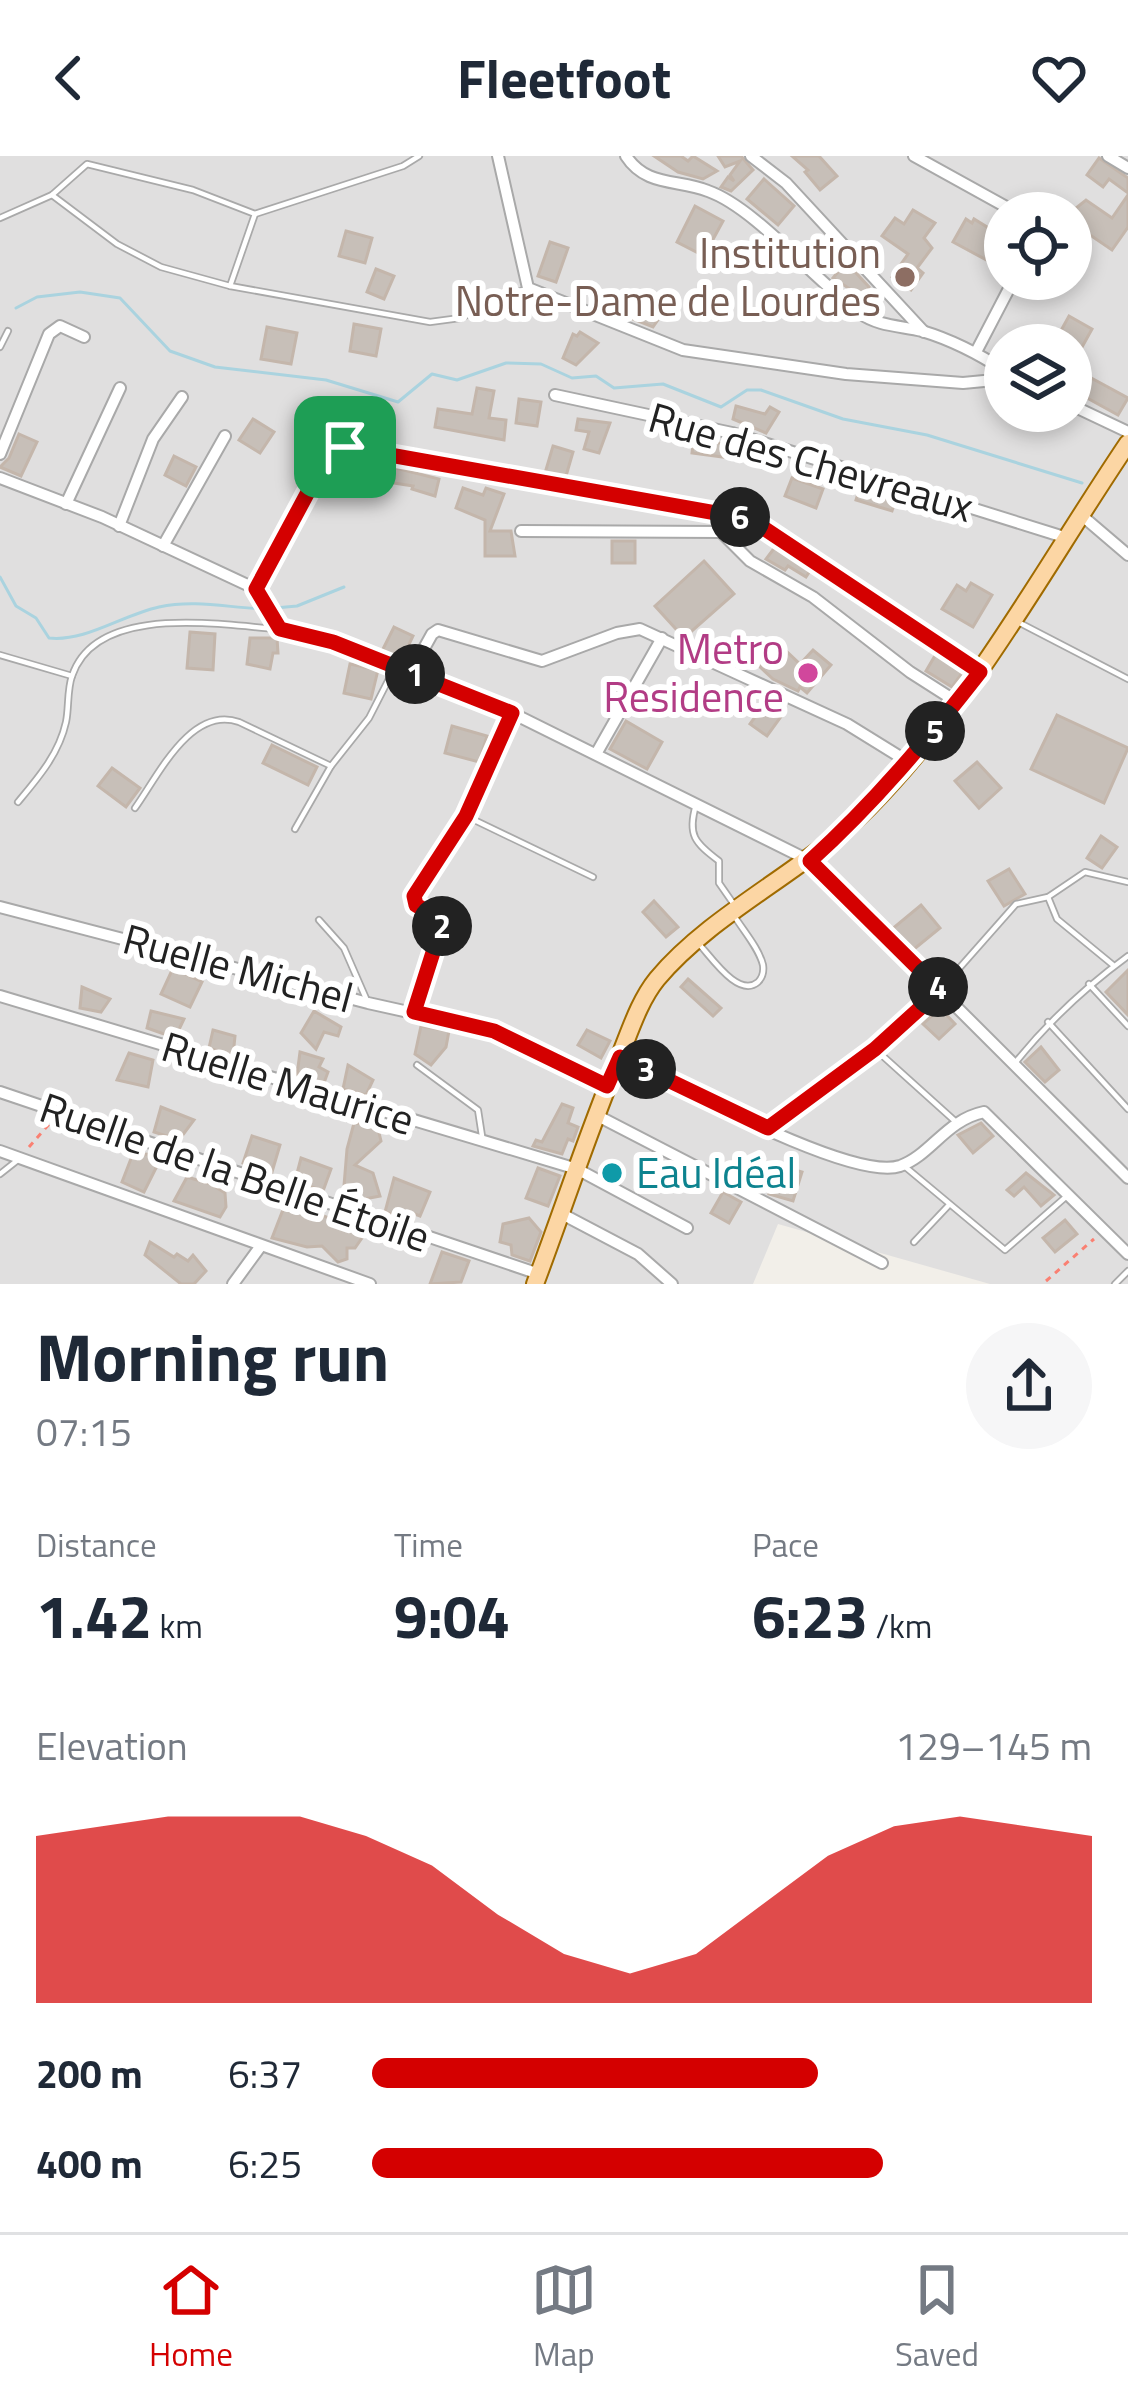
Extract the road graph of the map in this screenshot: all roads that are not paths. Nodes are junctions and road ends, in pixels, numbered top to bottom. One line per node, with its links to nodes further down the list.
1 (395, 156): 8 (lane)
2 (419, 156): 8 (lane)
3 (498, 156): 15 (street)
4 (626, 156): 18 (street)
5 (751, 156): 18 (street)
6 (914, 156): 11 (street)
7 (1108, 156): 9 (street)
8 (403, 166): 12 (lane)
9 (1128, 168)
10 (52, 195): 12 (lane); 13 (lane); 14 (lane)
11 (984, 195)
12 (255, 214): 14 (lane)
13 (0, 218)
14 (230, 286): 15 (lane)
15 (528, 289): 23 (street)
16 (1003, 300): 21 (street)
17 (8, 331): 20 (lane)
18 (924, 332): 21 (street)
19 (84, 337): 31 (street)
20 (0, 346)
21 (976, 352): 22 (street)
22 (984, 358)
23 (984, 379)
24 (120, 388): 33 (street)
25 (555, 395): 37 (street, Rue des Chevreaux)
26 (182, 397): 35 (street)
27 (1092, 415): 28 (street)
28 (1128, 432)
29 (225, 436): 38 (street)
30 (1128, 443): 34 (main road)
31 (0, 454)
32 (0, 478): 33 (street)
33 (66, 504): 35 (street)
34 (1079, 513): 37 (main road); 39 (street)
35 (119, 526): 38 (street)
36 (521, 531): 50 (street)
37 (1064, 536): 41 (main road)
38 (163, 545): 40 (street)
39 (1128, 555)
40 (256, 589): 42 (street); 47 (street)
41 (1013, 620): 47 (main road); 49 (lane)
42 (280, 629): 45 (street); 48 (lane)
43 (662, 638): 46 (street); 52 (street); 53 (street)
44 (0, 656): 48 (lane)
45 (396, 666): 46 (street); 54 (lane)
46 (411, 672): 51 (street)
47 (980, 672): 50 (main road)
48 (72, 676): 55 (lane)
49 (1128, 679)
50 (957, 702): 53 (main road)
51 (512, 713): 52 (street); 58 (street)
52 (596, 754): 56 (street)
53 (910, 763): 60 (main road)
54 (331, 766): 57 (lane); 59 (lane)
55 (18, 802)
56 (697, 805): 60 (street); 65 (lane)
57 (135, 808)
58 (466, 816): 61 (lane); 74 (street)
59 (295, 829)
60 (810, 861): 65 (main road); 71 (street)
61 (593, 877)
62 (1128, 882): 63 (lane)
63 (1048, 898): 69 (lane); 71 (lane)
64 (0, 907): 73 (street, Ruelle Michel)
65 (735, 912): 67 (main road); 67 (lane)
66 (320, 920): 73 (lane)
67 (698, 943): 78 (main road)
68 (1128, 956): 69 (lane)
69 (1115, 966): 70 (lane)
70 (1089, 984): 75 (lane); 76 (lane)
71 (940, 990): 77 (lane); 80 (street)
72 (0, 996): 87 (street, Ruelle Maurice)
73 (368, 1003): 74 (street, Ruelle Michel)
74 (414, 1012): 81 (street, Ruelle Michel)
75 (1048, 1022): 80 (lane); 83 (lane)
76 (1128, 1026)
77 (875, 1049): 85 (lane); 86 (lane)
78 (620, 1057): 81 (main road); 86 (street)
79 (417, 1065): 87 (lane)
80 (1013, 1065): 93 (street)
81 (607, 1086): 84 (main road)
82 (0, 1092): 103 (street, Ruelle de la Belle Étoile)
83 (1128, 1108)
84 (596, 1115): 91 (main road); 101 (street)
85 (956, 1122): 90 (street); 94 (street)
86 (768, 1128): 90 (street)
87 (482, 1141): 91 (street, Ruelle Maurice)
88 (0, 1151): 89 (street)
89 (20, 1158): 92 (lane); 99 (street)
90 (903, 1165): 95 (lane)
91 (577, 1169): 96 (main road); 97 (street, Ruelle Maurice)
92 (0, 1174)
93 (1128, 1178)
94 (1069, 1194): 95 (lane); 100 (street)
95 (948, 1206): 98 (lane)
96 (562, 1214): 103 (main road); 106 (street)
97 (687, 1228)
98 (914, 1242)
99 (260, 1247): 104 (street); 105 (street)
100 (1128, 1254)
101 (881, 1263)
102 (1128, 1271): 107 (lane)
103 (537, 1279)
104 (364, 1283)
105 (233, 1284)
106 (672, 1284)
107 (1114, 1284)

